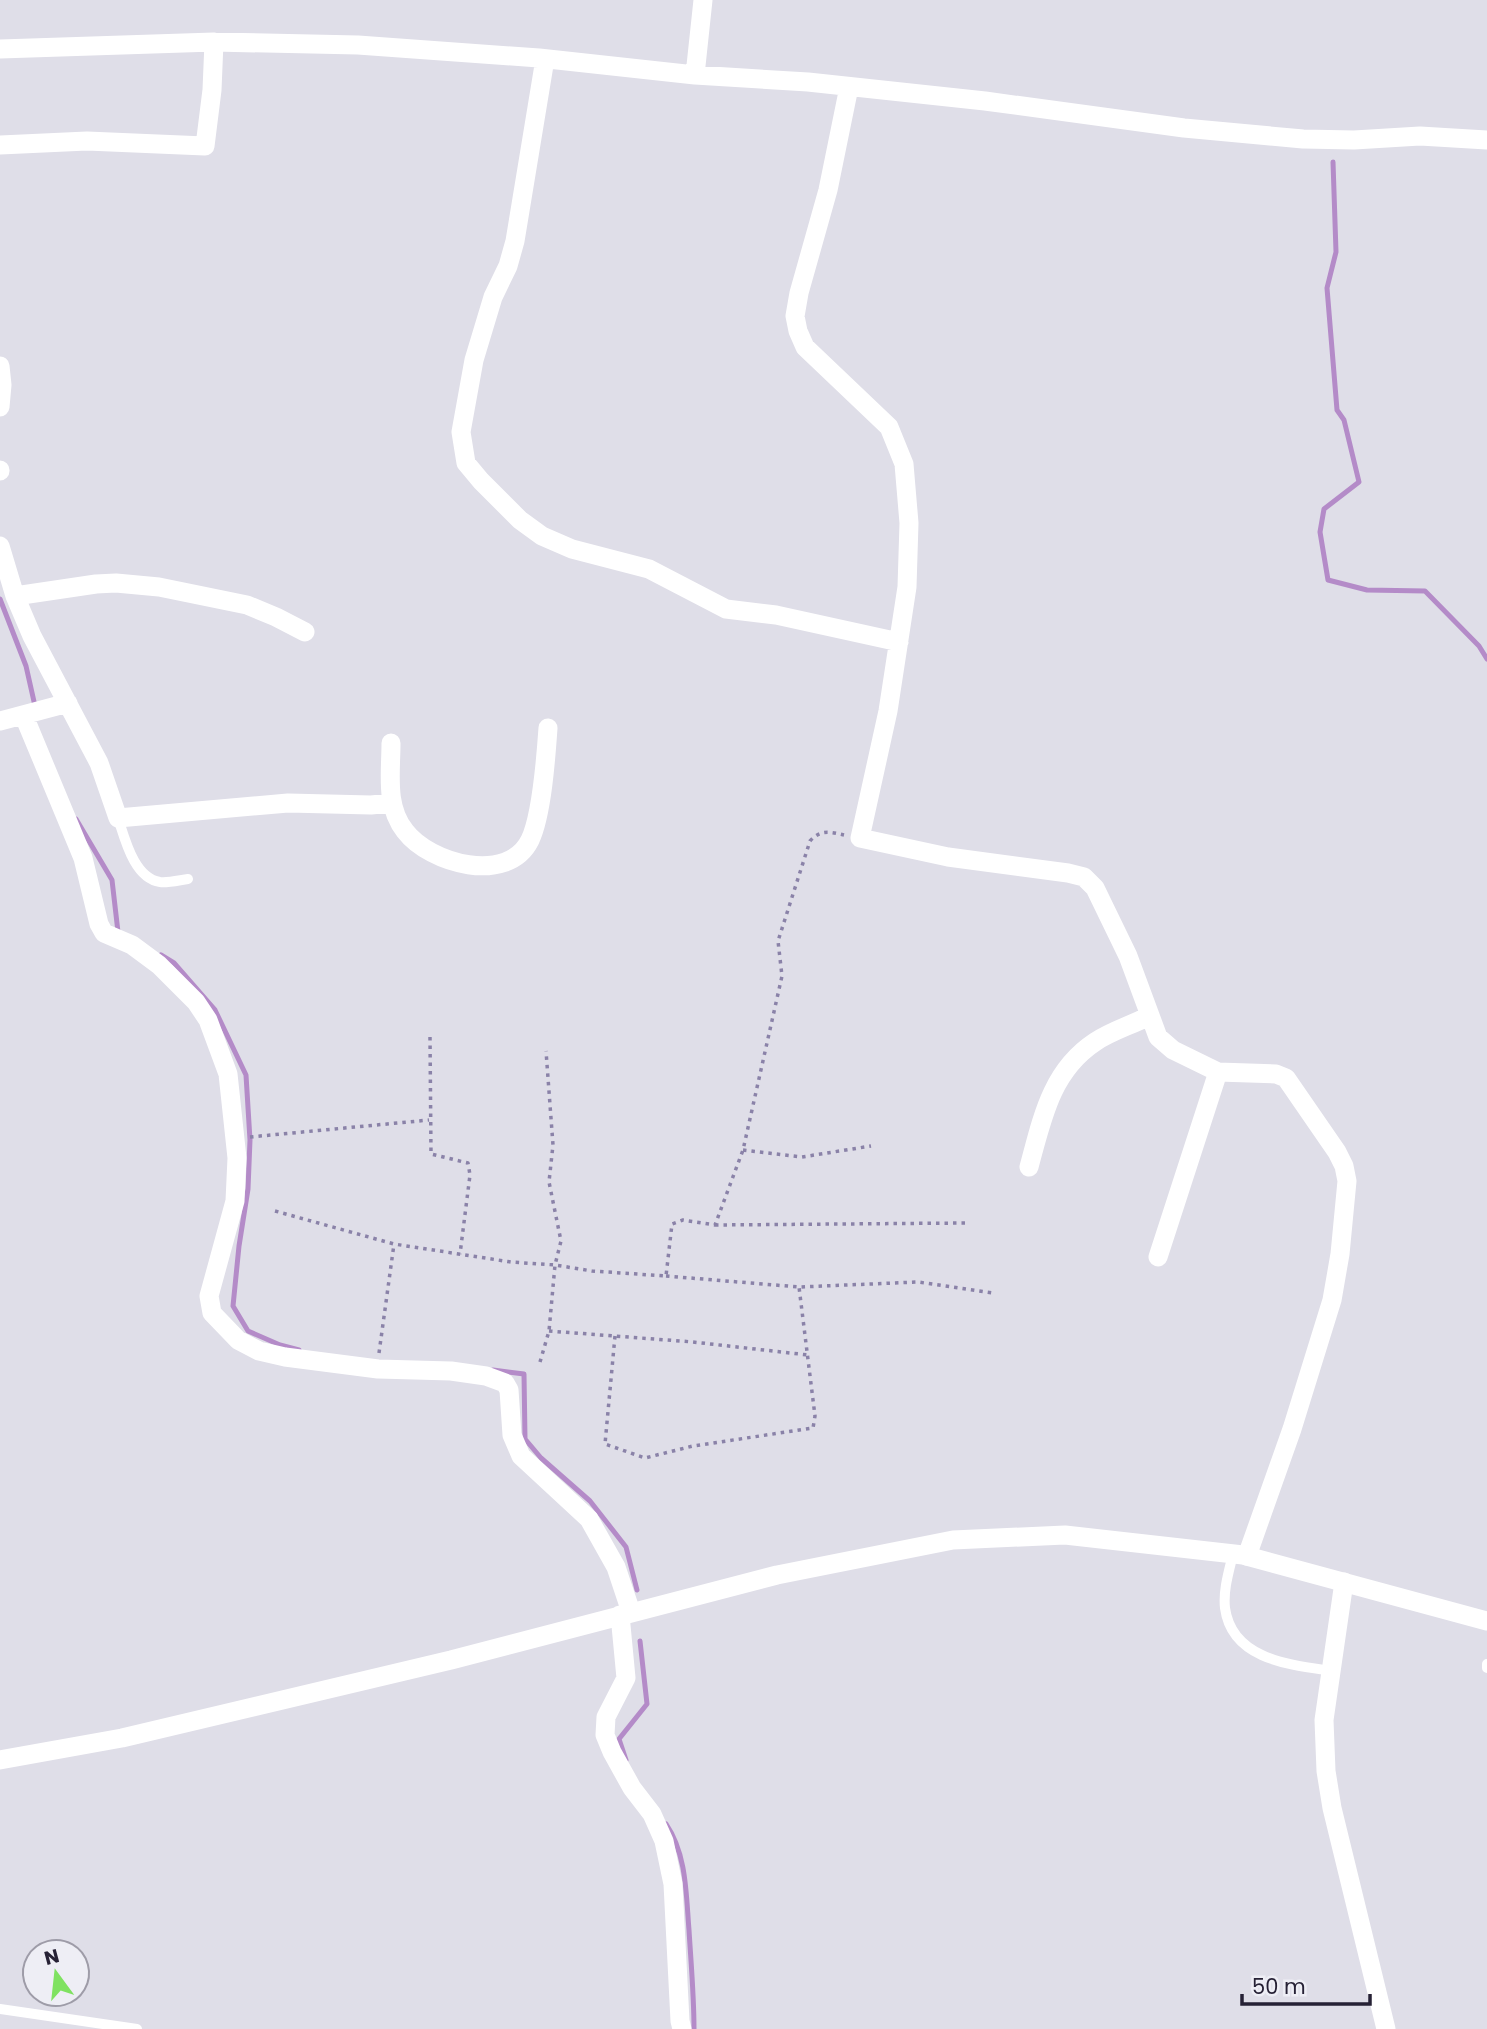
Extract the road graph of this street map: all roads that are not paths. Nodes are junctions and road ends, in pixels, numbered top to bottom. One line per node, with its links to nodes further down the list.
1 (703, 0): 5 (street)
2 (214, 41): 3 (street); 4 (street); 8 (street)
3 (0, 49)
4 (545, 59): 5 (street); 14 (street)
5 (695, 75): 6 (street)
6 (849, 87): 7 (street); 14 (street)
7 (1487, 140)
8 (0, 145)
9 (0, 366): 10 (street)
10 (0, 407)
11 (0, 546): 12 (street)
12 (15, 596): 13 (street); 15 (street)
13 (305, 632)
14 (898, 642): 23 (street)
15 (65, 705): 16 (street); 21 (street)
16 (28, 715): 17 (street); 29 (street)
17 (0, 721)
18 (548, 728): 20 (street)
19 (391, 743): 20 (street)
20 (391, 803): 21 (street)
21 (118, 818): 22 (lane)
22 (188, 879)
23 (1149, 1016): 24 (street); 25 (street)
24 (1219, 1072): 26 (street); 27 (street)
25 (1029, 1167)
26 (1158, 1257)
27 (1240, 1555): 28 (street); 29 (street); 31 (lane)
28 (1344, 1582): 30 (street); 31 (street)
29 (626, 1614): 32 (street); 35 (street)
30 (1487, 1621)
31 (1332, 1671): 36 (street)
32 (0, 1760)
33 (0, 2009): 34 (lane)
34 (137, 2029)
35 (682, 2029)
36 (1386, 2029)

